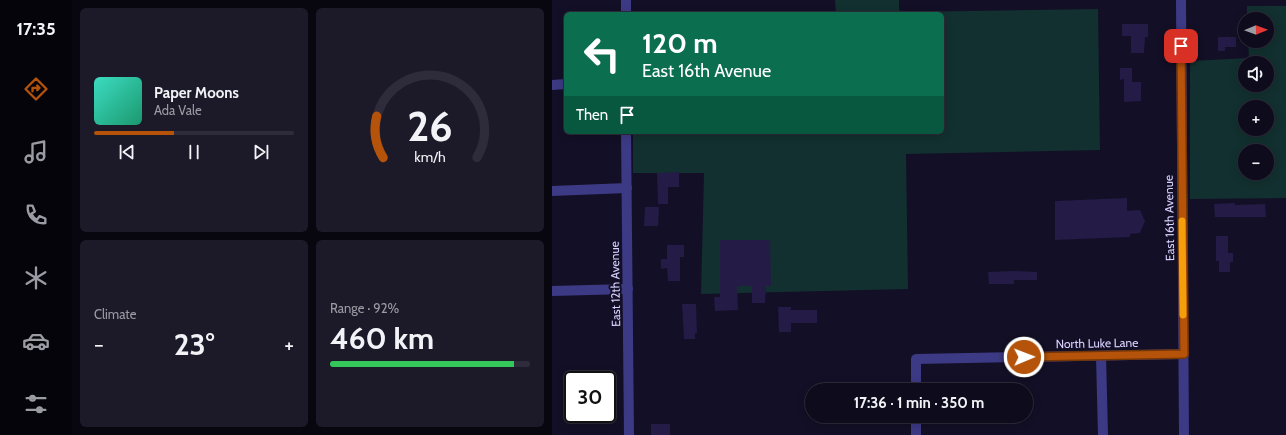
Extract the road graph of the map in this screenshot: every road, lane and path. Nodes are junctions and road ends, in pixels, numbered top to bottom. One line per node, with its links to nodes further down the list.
1 (626, 0): 3 (street)
2 (1180, 0): 11 (street, East 16th Avenue)
3 (626, 12)
4 (564, 84): 5 (street)
5 (552, 85)
6 (626, 134): 7 (street, East 12th Avenue)
7 (627, 188): 8 (street); 9 (street, East 12th Avenue)
8 (552, 191)
9 (628, 288): 10 (street); 15 (street, East 12th Avenue)
10 (552, 291)
11 (1184, 354): 12 (street, North Luke Lane); 18 (street, East 16th Avenue)
12 (1101, 356): 13 (street, North Luke Lane); 17 (street)
13 (916, 383)
14 (916, 423): 16 (street)
15 (629, 435)
16 (916, 435)
17 (1103, 435)
18 (1184, 435)

